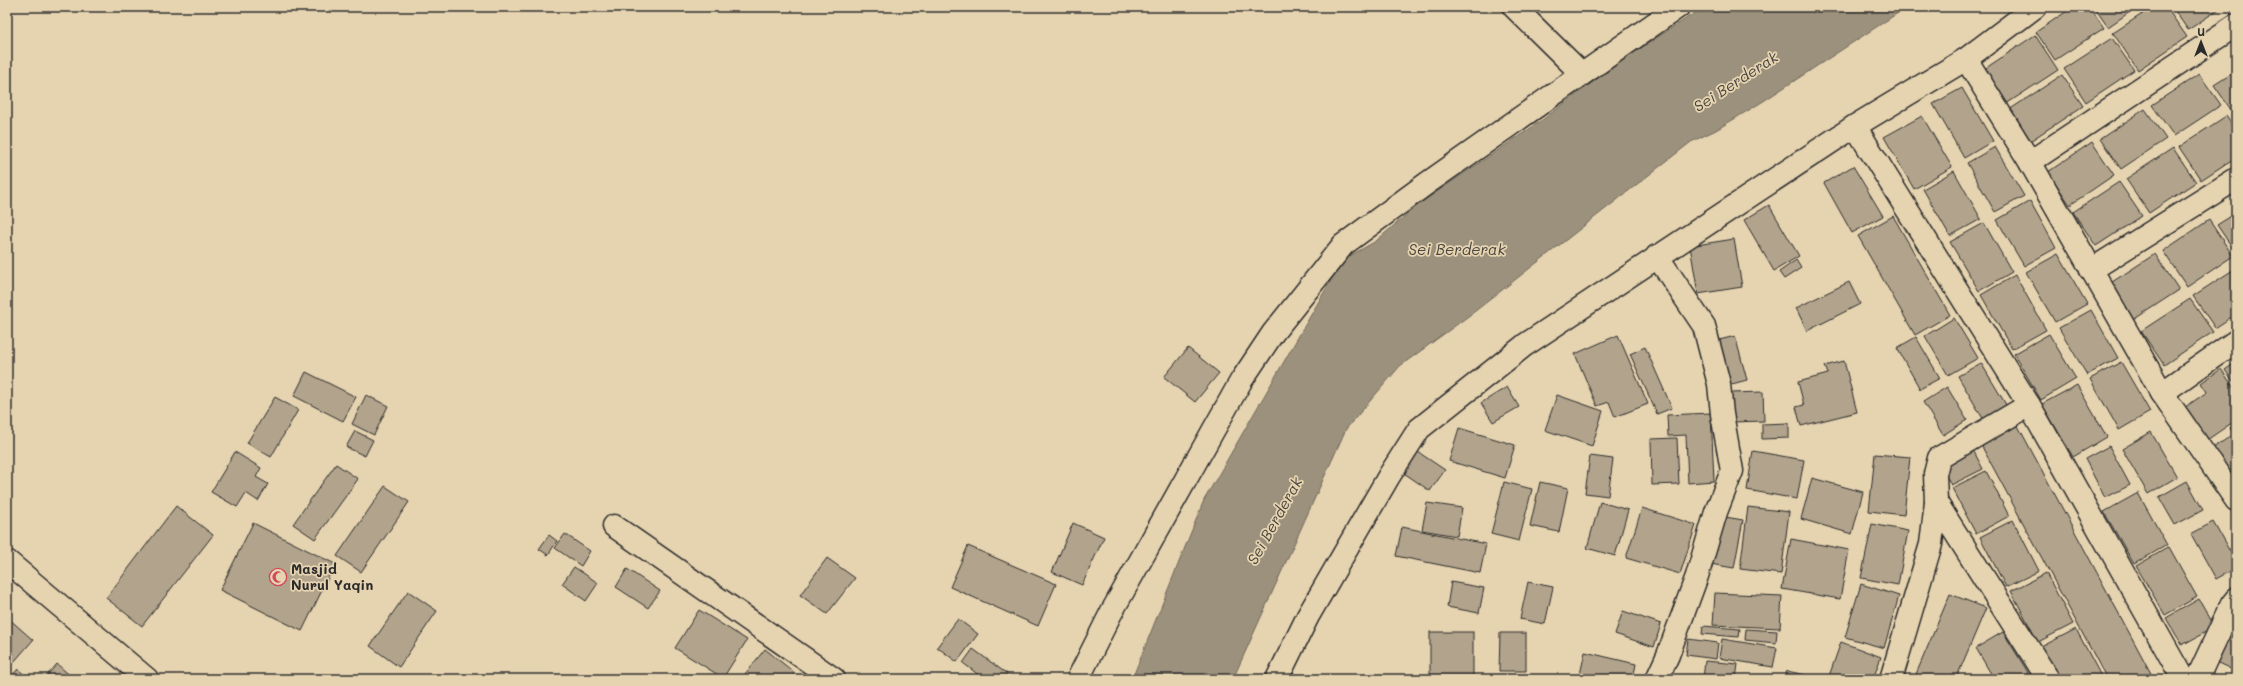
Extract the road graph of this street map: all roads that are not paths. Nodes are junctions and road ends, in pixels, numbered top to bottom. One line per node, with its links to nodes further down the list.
1 (1514, 7): 6 (street)
2 (1678, 7): 6 (street)
3 (2035, 7): 5 (street)
4 (2236, 24): 8 (street)
5 (1966, 59): 7 (street); 8 (street)
6 (1582, 74): 22 (street)
7 (1855, 126): 10 (street); 14 (street)
8 (2030, 162): 11 (street)
9 (2236, 179): 11 (street)
10 (1657, 256): 23 (street); 24 (street)
11 (2091, 270): 13 (street)
12 (2236, 341): 13 (street)
13 (2162, 393): 15 (street)
14 (2029, 406): 16 (street); 27 (street)
15 (2235, 497)
16 (1936, 502): 25 (street); 26 (street)
17 (614, 526): 21 (street)
18 (7, 561): 20 (street)
19 (2236, 599): 28 (street)
20 (147, 679)
21 (834, 679)
22 (1078, 679)
23 (1276, 679)
24 (1656, 679)
25 (1892, 679)
26 (2048, 679)
27 (2183, 679)
28 (2197, 679)

